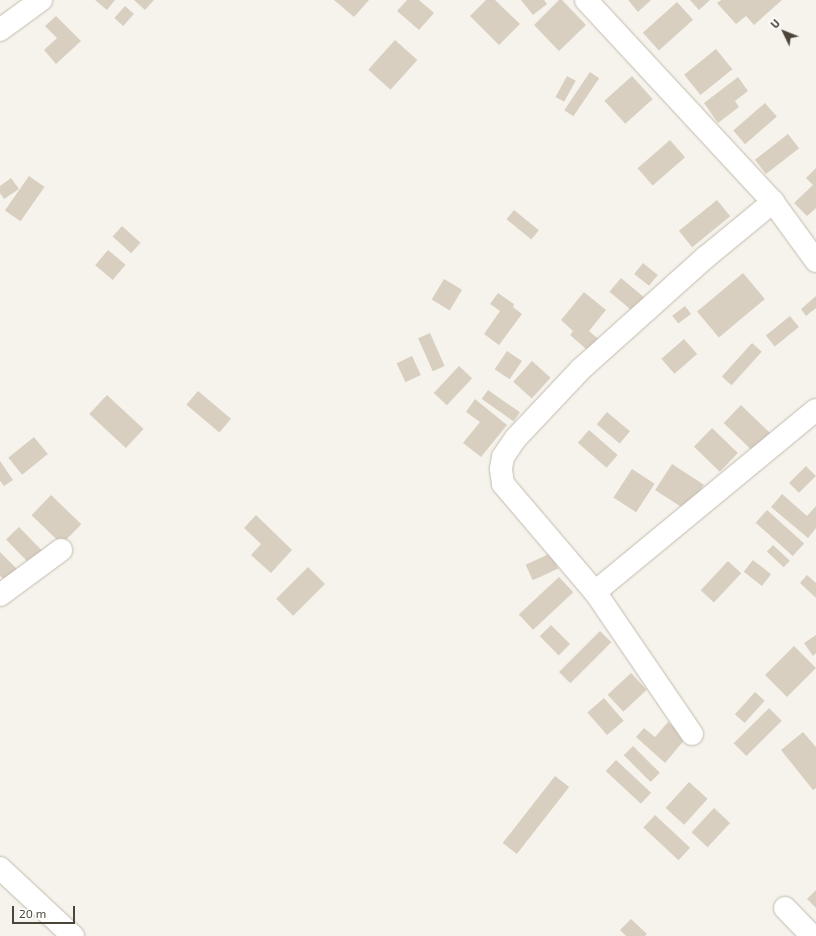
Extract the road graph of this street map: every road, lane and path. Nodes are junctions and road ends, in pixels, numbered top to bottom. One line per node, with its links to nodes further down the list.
1 (41, 0): 3 (street)
2 (586, 0): 4 (street)
3 (0, 30)
4 (773, 202): 5 (street); 8 (street)
5 (816, 261)
6 (816, 410): 8 (street)
7 (61, 550): 9 (street)
8 (594, 592): 10 (street)
9 (0, 595)
10 (692, 734)
11 (0, 868): 13 (street)
12 (786, 908): 14 (street)
13 (73, 936)
14 (812, 936)

